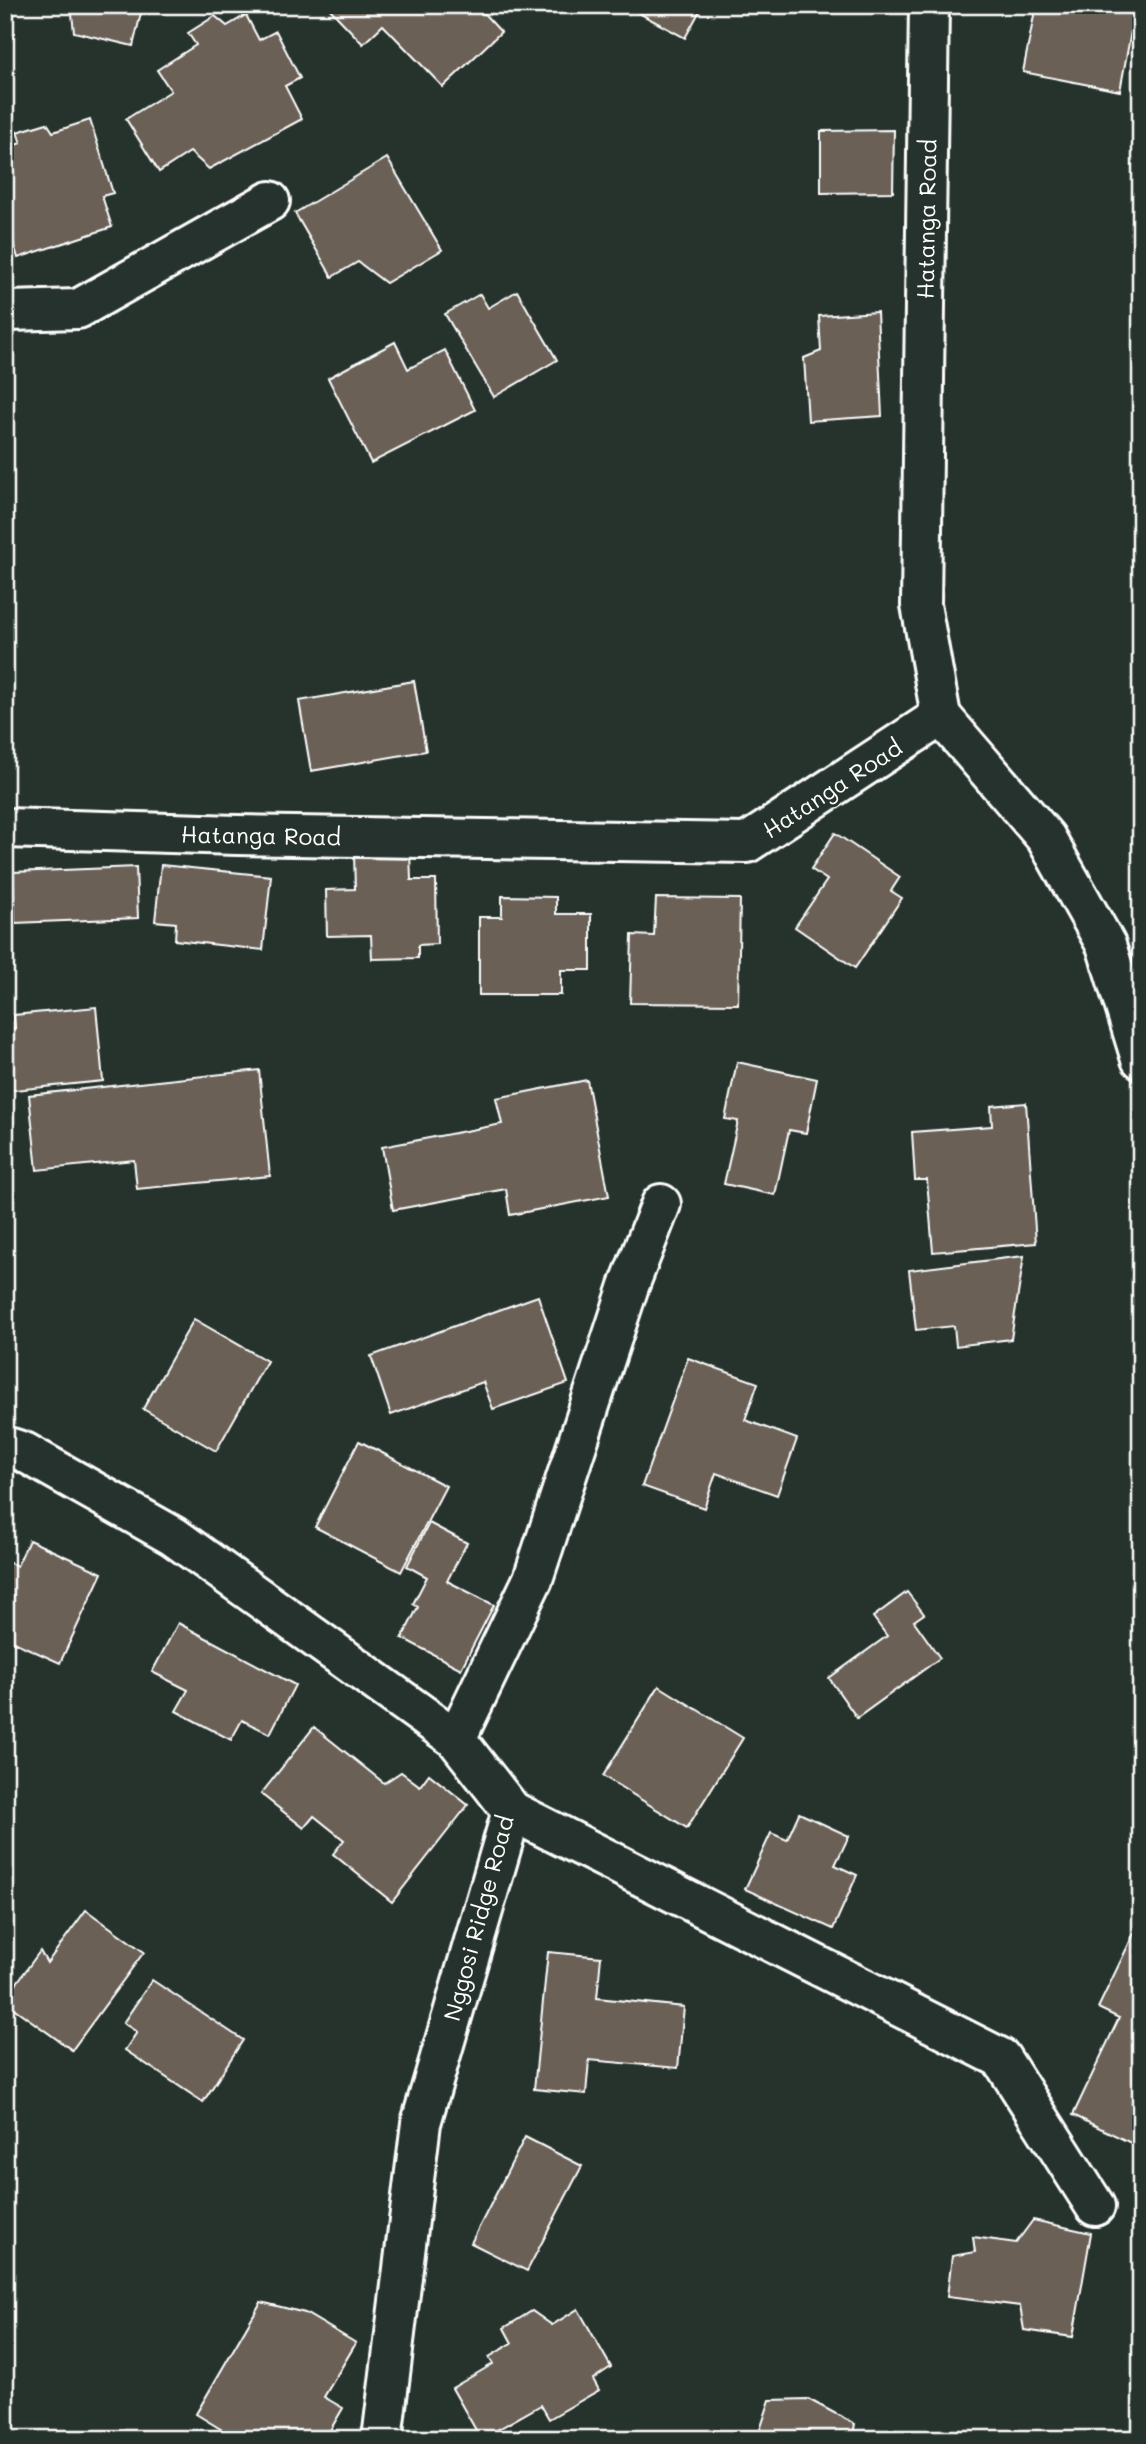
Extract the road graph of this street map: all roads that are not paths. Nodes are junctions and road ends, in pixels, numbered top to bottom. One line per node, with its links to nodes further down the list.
1 (929, 5): 4 (street, Hatanga Road)
2 (270, 201): 3 (street)
3 (5, 309)
4 (941, 716): 5 (street, Hatanga Road); 6 (street)
5 (5, 828)
6 (1141, 1059)
7 (661, 1204): 9 (street)
8 (5, 1446): 9 (street, Nggosi Ridge Road)
9 (456, 1739): 10 (street, Nggosi Ridge Road)
10 (512, 1811): 11 (street); 12 (street, Nggosi Ridge Road)
11 (1095, 2206)
12 (382, 2439)

